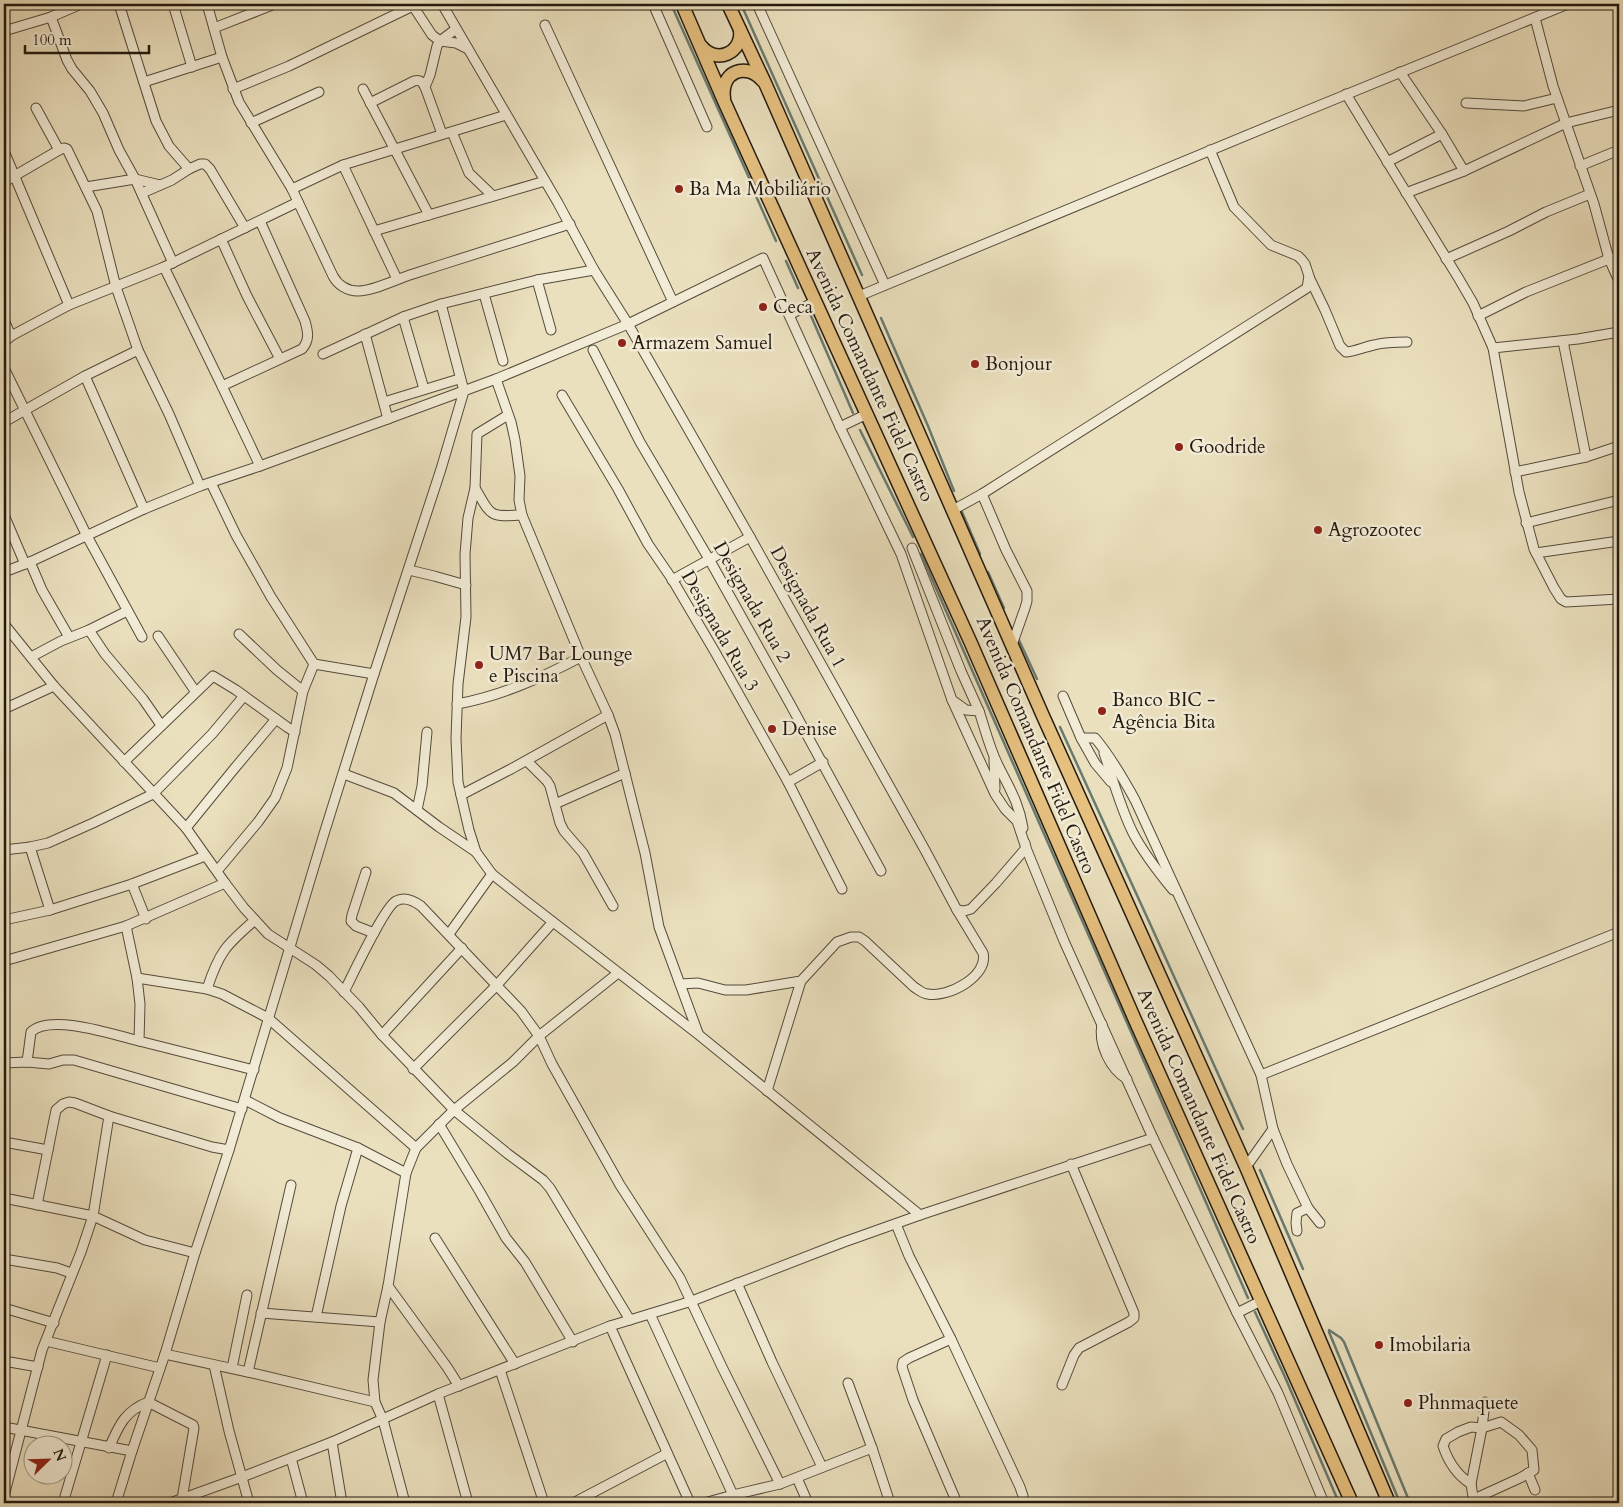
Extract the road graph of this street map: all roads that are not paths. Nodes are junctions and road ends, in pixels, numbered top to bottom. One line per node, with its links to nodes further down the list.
1 (81, 4): 13 (street)
2 (119, 4): 26 (street)
3 (173, 4): 24 (street)
4 (207, 4): 17 (street)
5 (274, 4): 17 (street)
6 (442, 4): 18 (street, Designada Rua 1)
7 (653, 4): 42 (street)
8 (682, 4): 21 (highway, Avenida Comandante Fidel Castro)
9 (728, 4): 16 (highway, Avenida Comandante Fidel Castro)
10 (758, 4): 84 (street)
11 (1568, 4): 14 (street)
12 (415, 5): 20 (street); 29 (street)
13 (51, 17): 19 (street); 57 (street)
14 (1535, 18): 25 (street); 33 (street)
15 (545, 24): 89 (street)
16 (739, 26): 21 (highway); 27 (highway, Avenida Comandante Fidel Castro)
17 (214, 28): 23 (street)
18 (456, 28): 20 (street); 22 (street, Designada Rua 1)
19 (4, 31)
20 (440, 41): 22 (street); 28 (street)
21 (700, 44): 34 (highway, Avenida Comandante Fidel Castro)
22 (468, 49): 39 (street, Designada Rua 1)
23 (222, 56): 24 (street); 29 (street)
24 (192, 67): 26 (street)
25 (1400, 72): 32 (street); 45 (street)
26 (144, 82): 54 (street)
27 (765, 83): 34 (highway); 87 (highway, Avenida Comandante Fidel Castro)
28 (425, 87): 35 (street); 44 (street)
29 (234, 89): 40 (street)
30 (363, 89): 35 (street)
31 (320, 92): 40 (street)
32 (1346, 94): 48 (street); 51 (street)
33 (1557, 98): 36 (street); 41 (street)
34 (724, 101): 88 (highway, Avenida Comandante Fidel Castro)
35 (370, 103): 46 (street)
36 (1466, 103)
37 (36, 108): 47 (street)
38 (1619, 110): 41 (street)
39 (506, 115): 43 (street); 58 (street, Designada Rua 1)
40 (251, 123): 62 (street)
41 (1566, 123): 53 (street); 55 (street)
42 (707, 127)
43 (452, 132): 44 (street); 66 (street)
44 (442, 134): 46 (street)
45 (1442, 134): 51 (street); 55 (street)
46 (394, 148): 52 (street); 68 (street)
47 (58, 150): 56 (street); 61 (street)
48 (1210, 150): 80 (street); 84 (street)
49 (1619, 150): 53 (street)
50 (4, 151): 56 (street)
51 (1387, 162): 64 (street)
52 (343, 165): 62 (street); 72 (street)
53 (1580, 166): 65 (street)
54 (189, 169): 60 (street); 71 (street)
55 (1464, 171): 64 (street)
56 (14, 176): 59 (street); 91 (street)
57 (135, 179): 60 (street); 61 (street); 63 (street)
58 (545, 181): 66 (street); 70 (street, Designada Rua 1)
59 (4, 182)
60 (160, 185): 63 (street)
61 (86, 187): 85 (street)
62 (292, 189): 67 (street)
63 (142, 193): 77 (street)
64 (1406, 193): 75 (street)
65 (1590, 194): 75 (street); 76 (street)
66 (493, 196): 68 (street)
67 (298, 202): 69 (street); 81 (street)
68 (430, 215): 72 (street)
69 (260, 221): 71 (street); 107 (street)
70 (570, 224): 79 (street, Designada Rua 1); 81 (street)
71 (245, 228): 73 (street)
72 (374, 231): 81 (street)
73 (222, 239): 77 (street); 107 (street)
74 (1619, 257): 76 (street)
75 (1446, 258): 94 (street)
76 (1609, 259): 83 (street); 94 (street)
77 (173, 263): 78 (street)
78 (164, 267): 85 (street); 113 (street)
79 (594, 270): 82 (street); 96 (street, Designada Rua 1)
80 (1309, 276): 102 (street); 131 (street)
81 (397, 279)
82 (537, 280): 86 (street); 97 (street)
83 (1619, 281)
84 (886, 285): 87 (street)
85 (116, 287): 91 (street); 104 (street)
86 (484, 294): 90 (street); 108 (street)
87 (858, 296): 134 (highway, Avenida Comandante Fidel Castro)
88 (816, 301): 92 (street); 119 (highway, Avenida Comandante Fidel Castro)
89 (672, 302): 92 (street); 96 (street)
90 (440, 304): 93 (street); 112 (street)
91 (69, 305): 100 (street)
92 (789, 314): 123 (street)
93 (403, 316): 99 (street); 114 (street)
94 (1478, 316): 103 (street)
95 (4, 320): 100 (street)
96 (628, 324): 111 (street); 139 (street, Designada Rua 1)
97 (550, 330)
98 (1619, 332): 101 (street)
99 (365, 334): 106 (street); 117 (street)
100 (7, 339)
101 (1563, 341): 103 (street); 125 (street)
102 (1407, 342)
103 (1493, 348): 127 (street)
104 (138, 350): 110 (street); 129 (street)
105 (593, 350): 145 (street, Designada Rua 2)
106 (323, 354)
107 (280, 359): 113 (street)
108 (503, 361)
109 (4, 368): 118 (street)
110 (85, 376): 118 (street); 133 (street)
111 (496, 378): 115 (street); 120 (street)
112 (459, 379): 114 (street); 115 (street)
113 (222, 386): 126 (street)
114 (424, 390): 117 (street)
115 (464, 391): 121 (street); 147 (street)
116 (562, 395): 149 (street, Designada Rua 3)
117 (384, 402): 121 (street)
118 (24, 410): 122 (street); 138 (street)
119 (867, 414): 123 (street); 140 (highway, Avenida Comandante Fidel Castro)
120 (508, 415): 130 (street); 135 (street)
121 (388, 419): 126 (street)
122 (4, 422)
123 (840, 427): 144 (street)
124 (1619, 446): 125 (street)
125 (1586, 457): 127 (street)
126 (260, 466): 128 (street)
127 (1515, 472): 137 (street)
128 (211, 483): 129 (street); 163 (street)
129 (200, 486): 133 (street)
130 (475, 488): 135 (street); 150 (street)
131 (982, 494): 134 (street); 160 (street)
132 (1619, 500): 137 (street)
133 (144, 509): 138 (street)
134 (953, 510): 160 (highway, Avenida Comandante Fidel Castro)
135 (522, 515): 162 (street)
136 (4, 516): 146 (street)
137 (1526, 523): 143 (street)
138 (87, 536): 146 (street); 152 (street)
139 (750, 537): 145 (street); 210 (street, Designada Rua 1)
140 (925, 541): 142 (street); 270 (highway, Avenida Comandante Fidel Castro)
141 (1619, 541): 143 (street)
142 (912, 548): 144 (street); 173 (street)
143 (1536, 553): 151 (street)
144 (900, 554): 170 (street)
145 (709, 559): 149 (street); 184 (street, Designada Rua 2)
146 (28, 563): 148 (street); 159 (street)
147 (408, 570): 150 (street); 164 (street)
148 (4, 572)
149 (672, 580): 187 (street, Designada Rua 3)
150 (466, 585): 171 (street)
151 (1619, 599)
152 (127, 611): 154 (street); 157 (street)
153 (4, 624): 158 (street)
154 (89, 630): 159 (street); 176 (street)
155 (239, 634): 166 (street)
156 (158, 636): 167 (street)
157 (142, 637)
158 (8, 638): 161 (street)
159 (69, 638): 161 (street)
160 (1012, 645): 252 (highway, Avenida Comandante Fidel Castro)
161 (31, 657): 165 (street)
162 (581, 657): 171 (street); 174 (street)
163 (314, 664): 164 (street); 166 (street)
164 (374, 674): 186 (street)
165 (54, 686): 172 (street); 183 (street)
166 (303, 691): 177 (street)
167 (195, 692): 168 (street); 176 (street)
168 (244, 696): 175 (street); 189 (street)
169 (1063, 696): 179 (street)
170 (952, 700): 173 (street); 190 (street)
171 (457, 704): 191 (street)
172 (4, 710)
173 (979, 711): 181 (street)
174 (608, 715): 182 (street); 185 (street)
175 (276, 719): 177 (street); 194 (street)
176 (161, 724): 183 (street)
177 (295, 732): 200 (street)
178 (427, 732): 193 (street)
179 (1081, 738): 180 (street); 188 (street)
180 (1102, 746): 188 (street); 207 (street)
181 (993, 754): 190 (street); 196 (street)
182 (527, 761): 191 (street); 192 (street)
183 (124, 762): 189 (street)
184 (823, 762): 187 (street); 201 (street, Designada Rua 2)
185 (625, 773): 192 (street); 225 (street)
186 (344, 774): 193 (street); 219 (street)
187 (788, 782): 206 (street, Designada Rua 3)
188 (1114, 786): 207 (street)
189 (152, 794): 194 (street); 195 (street)
190 (995, 794): 196 (street)
191 (461, 795): 198 (street)
192 (555, 804): 208 (street)
193 (417, 810): 198 (street)
194 (186, 828): 199 (street)
195 (30, 847): 197 (street); 209 (street)
196 (1026, 848): 210 (street); 245 (street)
197 (4, 850)
198 (476, 852): 203 (street)
199 (205, 856): 200 (street); 205 (street)
200 (217, 871): 204 (street)
201 (881, 871)
202 (366, 872): 217 (street)
203 (492, 874): 214 (street); 218 (street)
204 (224, 883): 211 (street); 213 (street)
205 (132, 884): 209 (street); 211 (street)
206 (842, 889)
207 (1181, 901): 238 (street)
208 (613, 906)
209 (50, 910): 212 (street)
210 (956, 910): 224 (street, Designada Rua 1)
211 (146, 919): 215 (street)
212 (4, 920)
213 (255, 920): 219 (street); 227 (street)
214 (552, 923): 222 (street); 226 (street)
215 (126, 926): 221 (street); 223 (street)
216 (1619, 932): 238 (street)
217 (374, 933): 218 (street); 228 (street)
218 (449, 934): 220 (street)
219 (289, 948): 228 (street); 229 (street)
220 (462, 948): 226 (street); 230 (street)
221 (4, 961)
222 (618, 973): 231 (street); 232 (street)
223 (137, 978): 227 (street); 233 (street)
224 (801, 981): 225 (street); 239 (street)
225 (680, 984): 231 (street)
226 (496, 986): 232 (street); 236 (street)
227 (207, 988): 229 (street)
228 (344, 992): 230 (street)
229 (268, 1018): 237 (street); 248 (street)
230 (382, 1035): 236 (street)
231 (699, 1035): 239 (street)
232 (539, 1036): 241 (street); 271 (street)
233 (138, 1041): 234 (street); 237 (street)
234 (27, 1062): 235 (street); 240 (street)
235 (4, 1063)
236 (414, 1069): 241 (street)
237 (254, 1070): 240 (street)
238 (1261, 1075): 244 (street)
239 (767, 1091): 258 (street)
240 (243, 1104): 247 (street); 250 (street)
241 (454, 1110): 243 (street); 277 (street)
242 (109, 1116): 249 (street); 250 (street); 259 (street)
243 (439, 1124): 248 (street); 283 (street)
244 (1273, 1129): 252 (street); 257 (street)
245 (1153, 1138): 251 (street); 273 (street)
246 (4, 1142): 249 (street)
247 (358, 1148): 253 (street); 276 (street)
248 (416, 1148): 253 (street)
249 (48, 1150): 256 (street)
250 (229, 1150): 264 (street)
251 (1071, 1164): 258 (street); 297 (street)
252 (1246, 1167): 343 (highway, Avenida Comandante Fidel Castro)
253 (406, 1173): 268 (street)
254 (291, 1185): 274 (street)
255 (4, 1198): 256 (street)
256 (37, 1205): 259 (street)
257 (1308, 1208): 260 (street); 262 (street)
258 (920, 1215): 261 (street)
259 (92, 1216): 264 (street); 266 (street)
260 (1320, 1223)
261 (896, 1224): 267 (street); 281 (street)
262 (1298, 1232)
263 (435, 1238): 289 (street)
264 (195, 1253): 286 (street)
265 (4, 1259): 266 (street)
266 (71, 1272): 279 (street)
267 (738, 1283): 271 (street); 314 (street)
268 (388, 1286): 278 (street); 298 (street)
269 (247, 1295): 284 (street)
270 (1261, 1301): 273 (street); 342 (highway, Avenida Comandante Fidel Castro)
271 (692, 1302): 275 (street); 318 (street)
272 (4, 1308): 279 (street)
273 (1237, 1313): 341 (street)
274 (261, 1314): 276 (street); 285 (street)
275 (650, 1314): 277 (street); 321 (street)
276 (316, 1317): 278 (street)
277 (630, 1320): 280 (street)
278 (380, 1322): 301 (street)
279 (54, 1323): 282 (street)
280 (610, 1326): 283 (street); 312 (street)
281 (951, 1339): 339 (street); 340 (street)
282 (46, 1340): 287 (street); 291 (street)
283 (573, 1342): 289 (street)
284 (236, 1347): 285 (street); 293 (street)
285 (253, 1351): 295 (street)
286 (164, 1354): 290 (street); 292 (street)
287 (107, 1355): 292 (street); 307 (street)
288 (4, 1361): 291 (street)
289 (515, 1364): 294 (street)
290 (214, 1365): 293 (street); 316 (street)
291 (38, 1367): 306 (street)
292 (160, 1368): 300 (street)
293 (232, 1368): 295 (street)
294 (500, 1370): 298 (street); 333 (street)
295 (248, 1372): 301 (street)
296 (848, 1383): 310 (street)
297 (1062, 1385)
298 (459, 1386): 299 (street)
299 (438, 1394): 303 (street); 332 (street)
300 (148, 1402): 309 (street); 311 (street); 323 (street)
301 (376, 1402): 303 (street)
302 (1485, 1402): 305 (street)
303 (383, 1420): 308 (street); 331 (street)
304 (4, 1427): 306 (street)
305 (1482, 1428): 315 (street); 319 (street); 319 (street)
306 (21, 1430): 307 (street); 322 (street)
307 (82, 1442): 309 (street); 325 (street)
308 (332, 1442): 313 (street); 330 (street)
309 (109, 1448): 311 (street)
310 (872, 1448): 314 (street); 338 (street)
311 (132, 1451): 326 (street)
312 (666, 1454): 334 (street); 335 (street)
313 (291, 1458): 316 (street); 329 (street)
314 (822, 1467): 317 (street)
315 (1528, 1473): 320 (street); 324 (street)
316 (242, 1477): 323 (street); 328 (street)
317 (798, 1478): 318 (street); 337 (street)
318 (780, 1484): 321 (street)
319 (1471, 1484): 324 (street)
320 (1535, 1490)
321 (733, 1495): 336 (street)
322 (4, 1496)
323 (182, 1499): 327 (street)
324 (1472, 1502)
325 (63, 1503)
326 (116, 1503)
327 (170, 1503)
328 (249, 1503)
329 (303, 1503)
330 (342, 1503)
331 (405, 1503)
332 (468, 1503)
333 (544, 1503)
334 (573, 1503)
335 (690, 1503)
336 (704, 1503)
337 (808, 1503)
338 (890, 1503)
339 (957, 1503)
340 (1023, 1503)
341 (1324, 1503)
342 (1352, 1503)
343 (1389, 1503)

